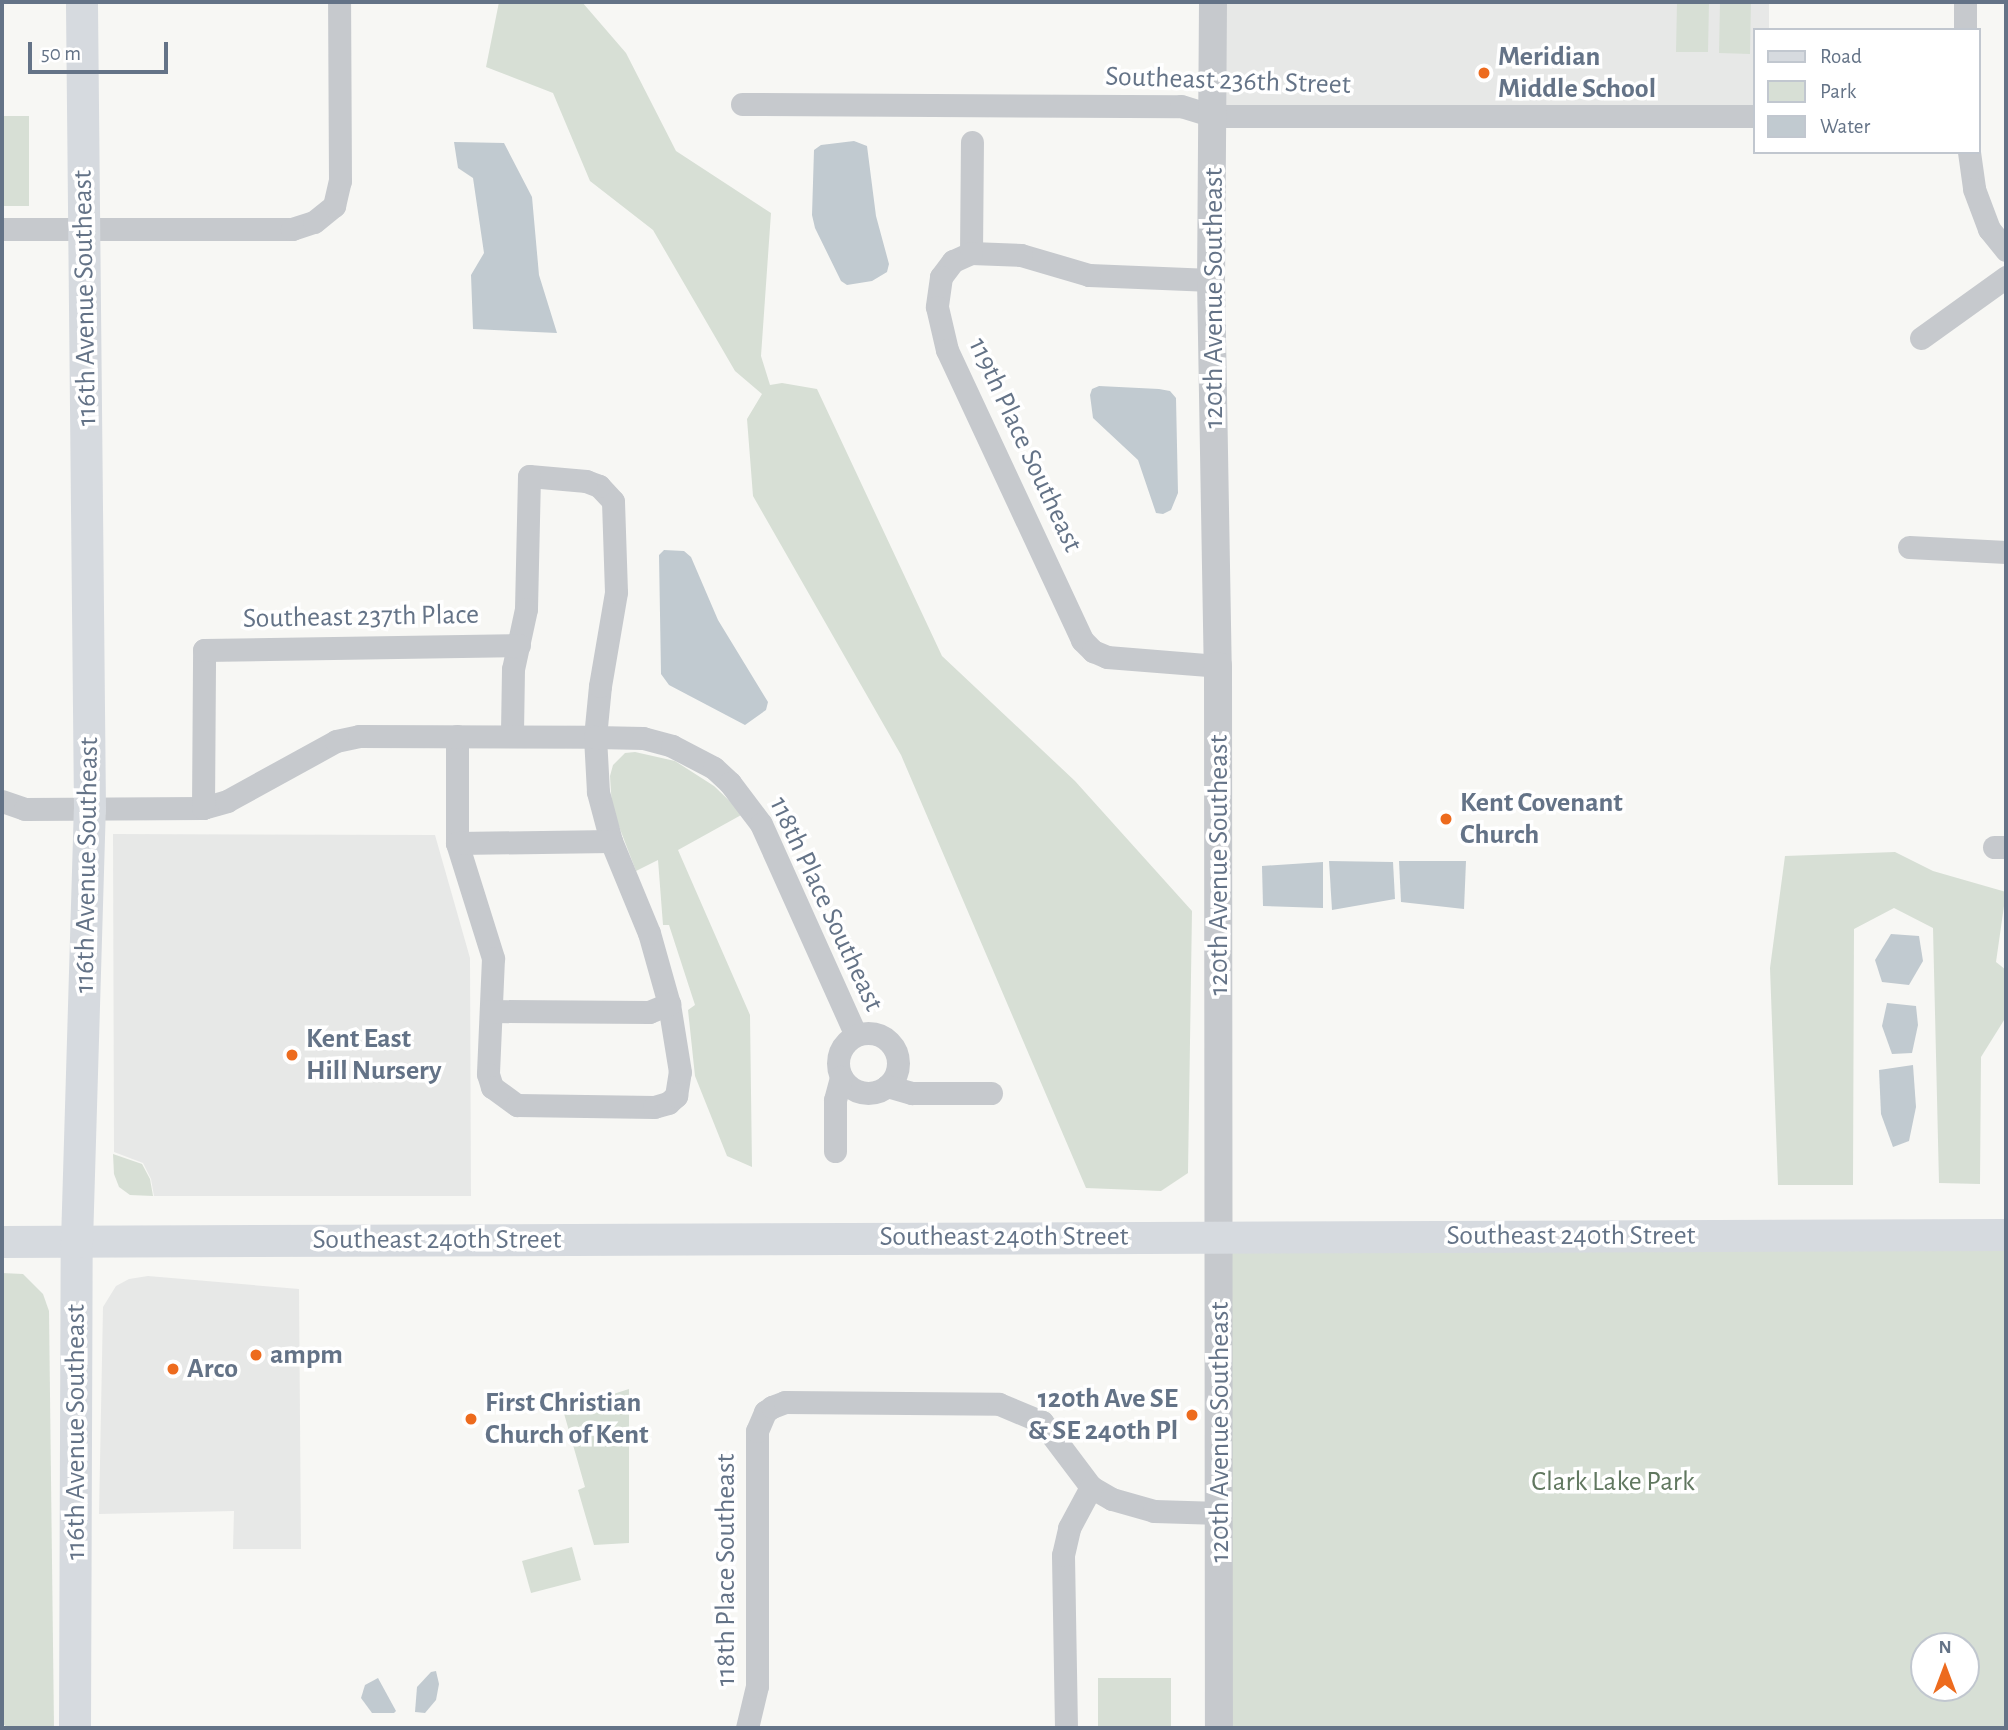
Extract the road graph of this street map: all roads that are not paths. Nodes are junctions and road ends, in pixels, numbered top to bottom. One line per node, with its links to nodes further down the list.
1 (82, 2): 12 (main road, 116th Avenue Southeast)
2 (339, 2): 12 (street)
3 (1213, 2): 7 (street, 120th Avenue Southeast)
4 (1965, 2): 5 (street)
5 (1965, 28)
6 (742, 104): 7 (street, Southeast 236th Street)
7 (1213, 116): 8 (street, Southeast 236th Street); 16 (street, 120th Avenue Southeast)
8 (1752, 116)
9 (972, 142): 14 (street)
10 (1969, 154): 13 (street)
11 (2, 229): 12 (street)
12 (85, 230): 27 (main road, 116th Avenue Southeast)
13 (2006, 250)
14 (971, 253): 16 (street); 21 (street, 119th Place Southeast)
15 (2006, 277): 17 (street)
16 (1211, 280): 21 (street, 120th Avenue Southeast)
17 (1921, 338)
18 (1909, 547): 19 (street)
19 (2006, 552)
20 (519, 645): 23 (street); 24 (street); 26 (street, Southeast 237th Place)
21 (1218, 666): 38 (street, 120th Avenue Southeast)
22 (457, 736): 23 (street, 118th Place Southeast); 26 (street, 118th Place Southeast); 29 (street)
23 (512, 736): 24 (street, 118th Place Southeast)
24 (595, 737): 28 (street); 32 (street, 118th Place Southeast)
25 (2, 801): 27 (street, 118th Place Southeast)
26 (203, 808): 27 (street, 118th Place Southeast)
27 (90, 810): 40 (main road, 116th Avenue Southeast)
28 (611, 841): 29 (street); 30 (street)
29 (457, 843): 31 (street)
30 (669, 1004): 31 (street); 31 (street)
31 (491, 1012)
32 (856, 1035): 33 (street, 118th Place Southeast); 34 (street, 118th Place Southeast)
33 (841, 1077): 34 (street); 36 (street, 118th Place Southeast)
34 (887, 1086): 35 (street)
35 (991, 1093)
36 (835, 1151)
37 (2006, 1235): 38 (main road, Southeast 240th Street)
38 (1219, 1237): 40 (main road, Southeast 240th Street); 42 (street, 120th Avenue Southeast)
39 (2, 1242): 40 (main road, Southeast 240th Street)
40 (77, 1242): 43 (main road, 116th Avenue Southeast)
41 (1091, 1487): 42 (street); 44 (street, 118th Place Southeast); 45 (street)
42 (1220, 1513): 46 (street, 120th Avenue Southeast)
43 (75, 1728)
44 (747, 1728)
45 (1066, 1728)
46 (1219, 1728)

